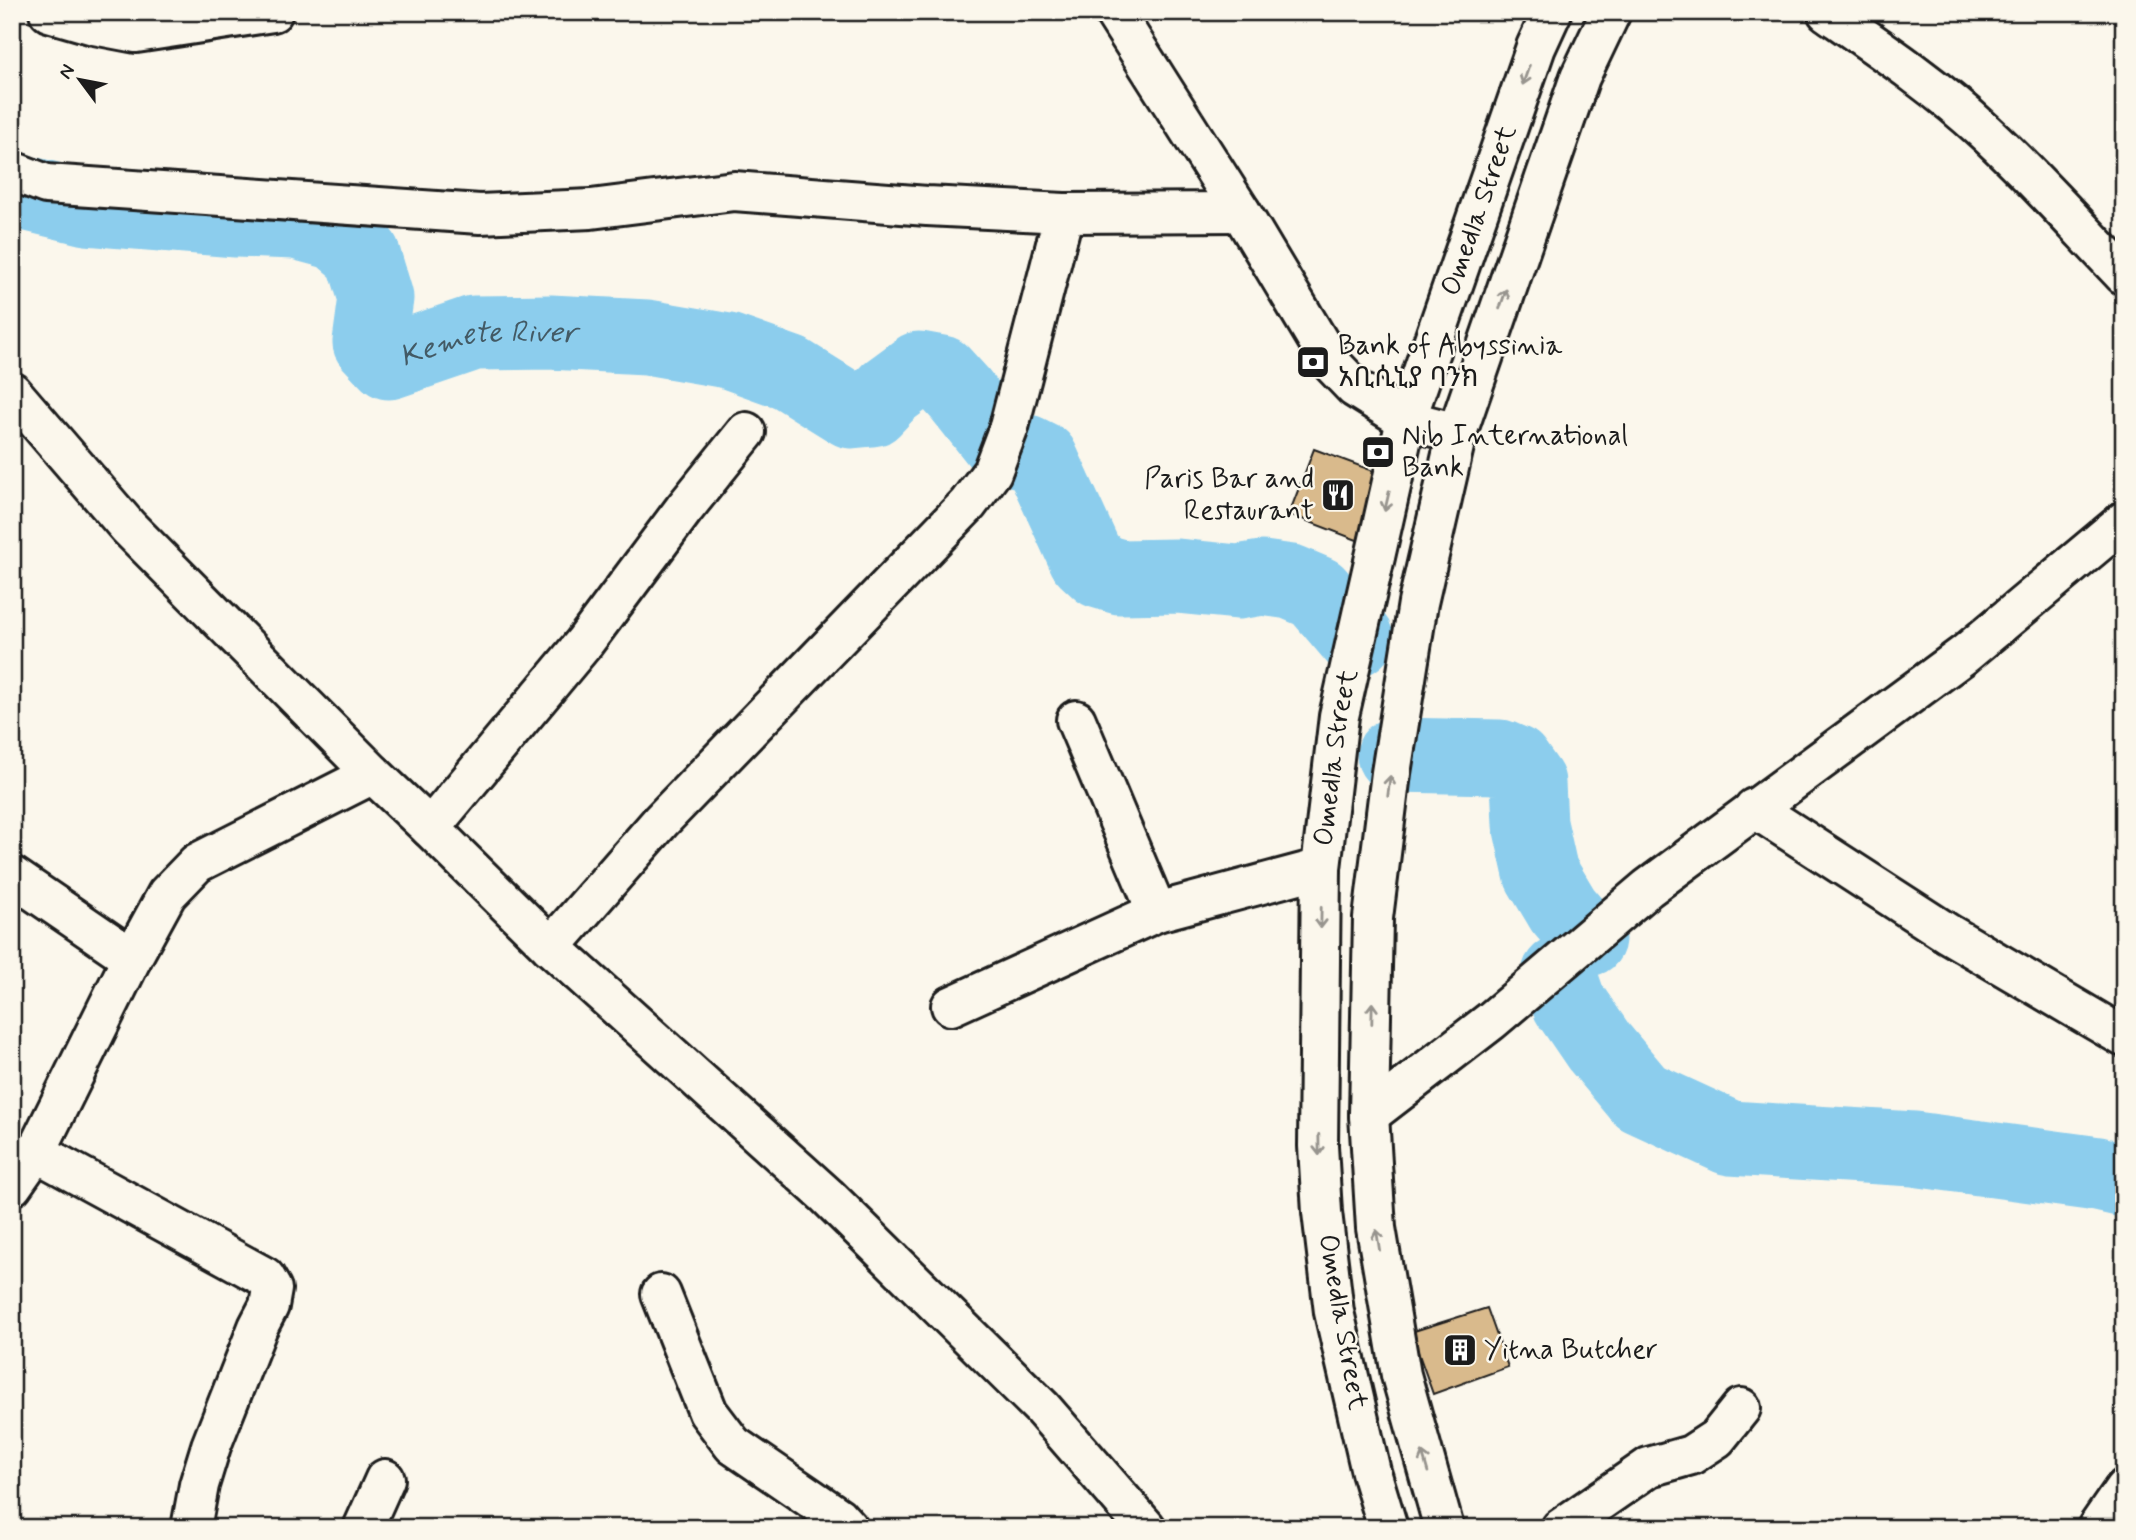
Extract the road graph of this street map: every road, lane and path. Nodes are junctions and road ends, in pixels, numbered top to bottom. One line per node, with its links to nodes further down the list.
1 (49, 12): 2 (street)
2 (273, 12)
3 (1114, 12): 8 (street)
4 (1552, 12): 12 (street, Omedla Street, one-way to 12)
5 (1611, 12): 14 (street, one-way to 5)
6 (1827, 12): 10 (street)
7 (12, 171): 9 (street)
8 (1241, 212): 9 (street); 12 (street)
9 (1064, 213): 23 (street)
10 (2124, 275)
11 (12, 392): 17 (street)
12 (1406, 420): 14 (street); 20 (street, Omedla Street, one-way to 20)
13 (746, 432): 19 (street)
14 (1457, 433): 27 (street, one-way to 14)
15 (2124, 521): 18 (street)
16 (1076, 720): 22 (street)
17 (373, 774): 19 (street); 24 (street)
18 (1754, 808): 26 (street); 27 (street)
19 (430, 828): 23 (street)
20 (1321, 868): 22 (street); 38 (street, Omedla Street, one-way to 38)
21 (12, 876): 24 (street)
22 (1157, 912): 25 (street)
23 (551, 947): 37 (street)
24 (132, 958): 28 (street)
25 (951, 1006)
26 (2124, 1037)
27 (1370, 1115): 39 (street, one-way to 27)
28 (36, 1152): 29 (street); 34 (street)
29 (12, 1186)
30 (661, 1294): 36 (street)
31 (1741, 1408): 40 (street)
32 (385, 1479): 35 (street)
33 (2124, 1489): 41 (street)
34 (191, 1528)
35 (363, 1528)
36 (848, 1528)
37 (1146, 1528)
38 (1388, 1528)
39 (1444, 1528)
40 (1561, 1528)
41 (2097, 1528)

